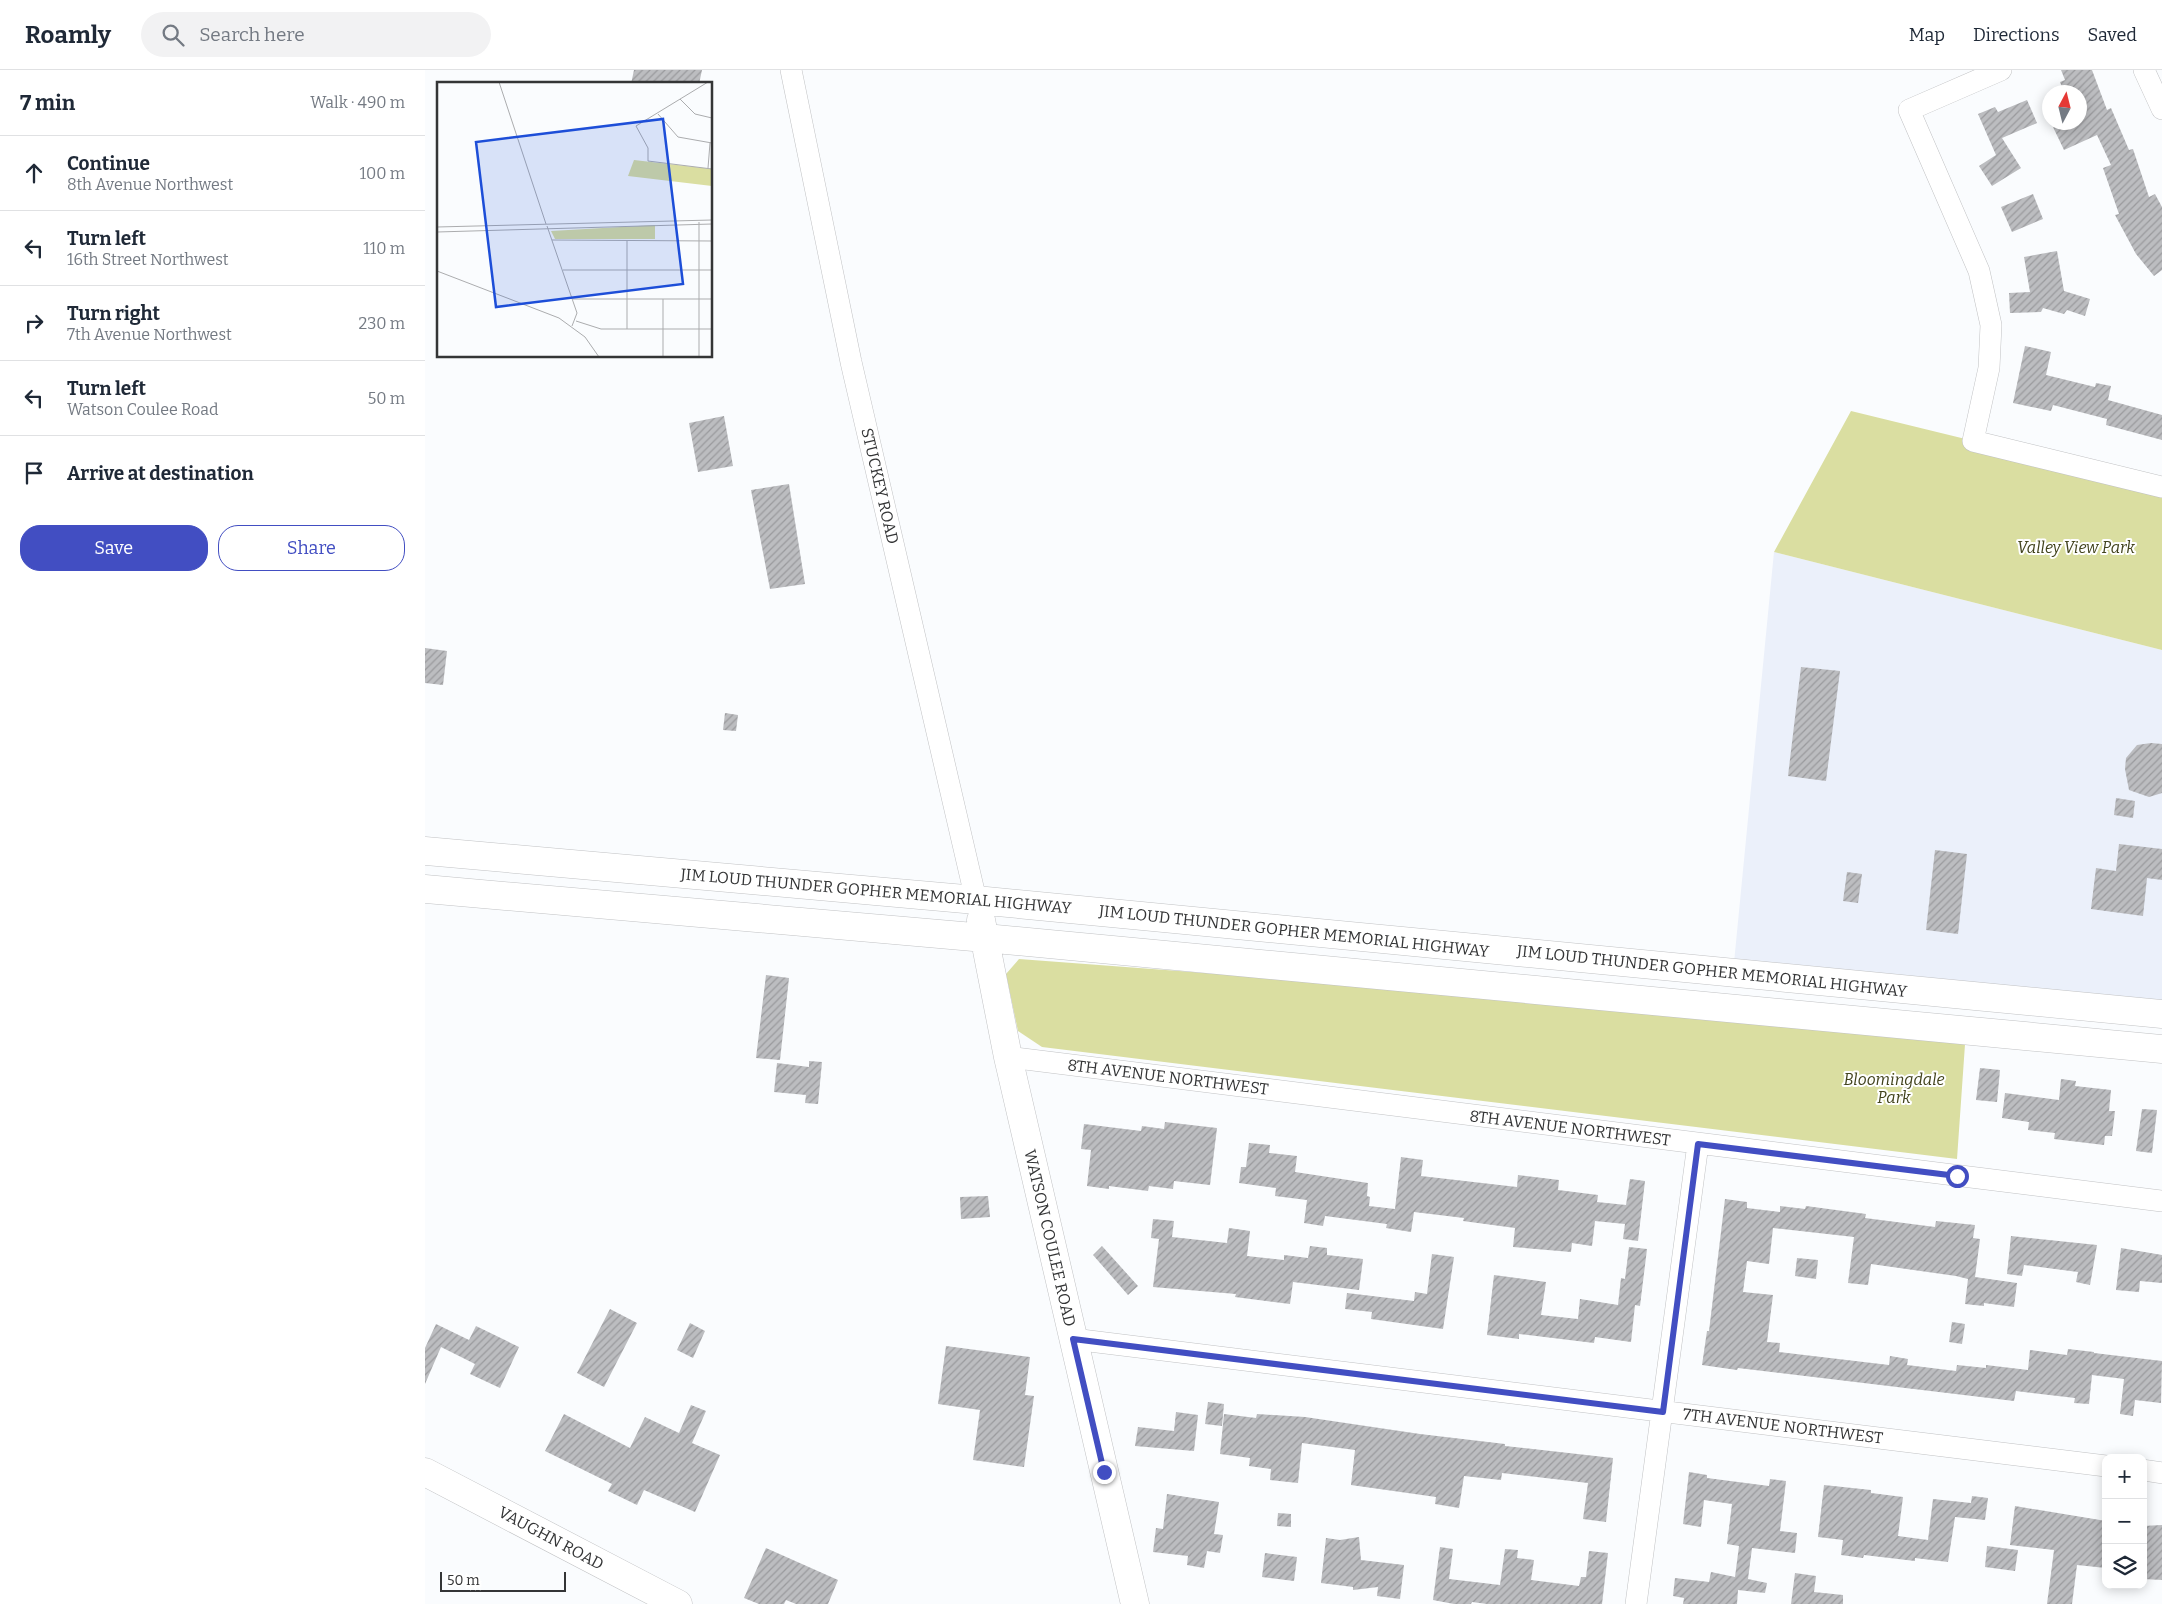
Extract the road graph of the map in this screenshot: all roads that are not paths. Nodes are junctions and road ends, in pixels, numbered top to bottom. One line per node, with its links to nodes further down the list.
1 (791, 70): 8 (street, STUCKEY ROAD)
2 (2001, 70): 5 (street)
3 (2144, 70): 4 (street)
4 (2162, 109)
5 (2162, 488)
6 (425, 850): 8 (main road, JIM LOUD THUNDER GOPHER MEMORIAL HIGHWAY)
7 (425, 889): 9 (main road, JIM LOUD THUNDER GOPHER MEMORIAL HIGHWAY)
8 (976, 900): 9 (main road, WATSON COULEE ROAD); 10 (main road, JIM LOUD THUNDER GOPHER MEMORIAL HIGHWAY)
9 (985, 938): 11 (main road, JIM LOUD THUNDER GOPHER MEMORIAL HIGHWAY); 12 (main road, WATSON COULEE ROAD)
10 (2162, 1014)
11 (2162, 1049)
12 (1008, 1056): 13 (street, 8TH AVENUE NORTHWEST); 15 (main road, WATSON COULEE ROAD)
13 (1698, 1144): 14 (street, 8TH AVENUE NORTHWEST); 16 (street)
14 (2162, 1201)
15 (1073, 1339): 16 (street, 7TH AVENUE NORTHWEST); 22 (main road, WATSON COULEE ROAD)
16 (1663, 1412): 17 (street, 7TH AVENUE NORTHWEST); 23 (street)
17 (2102, 1466)
18 (2147, 1471): 20 (street)
19 (425, 1472): 21 (main road, VAUGHN ROAD)
20 (2162, 1473)
21 (678, 1604)
22 (1135, 1604)
23 (1636, 1604)

